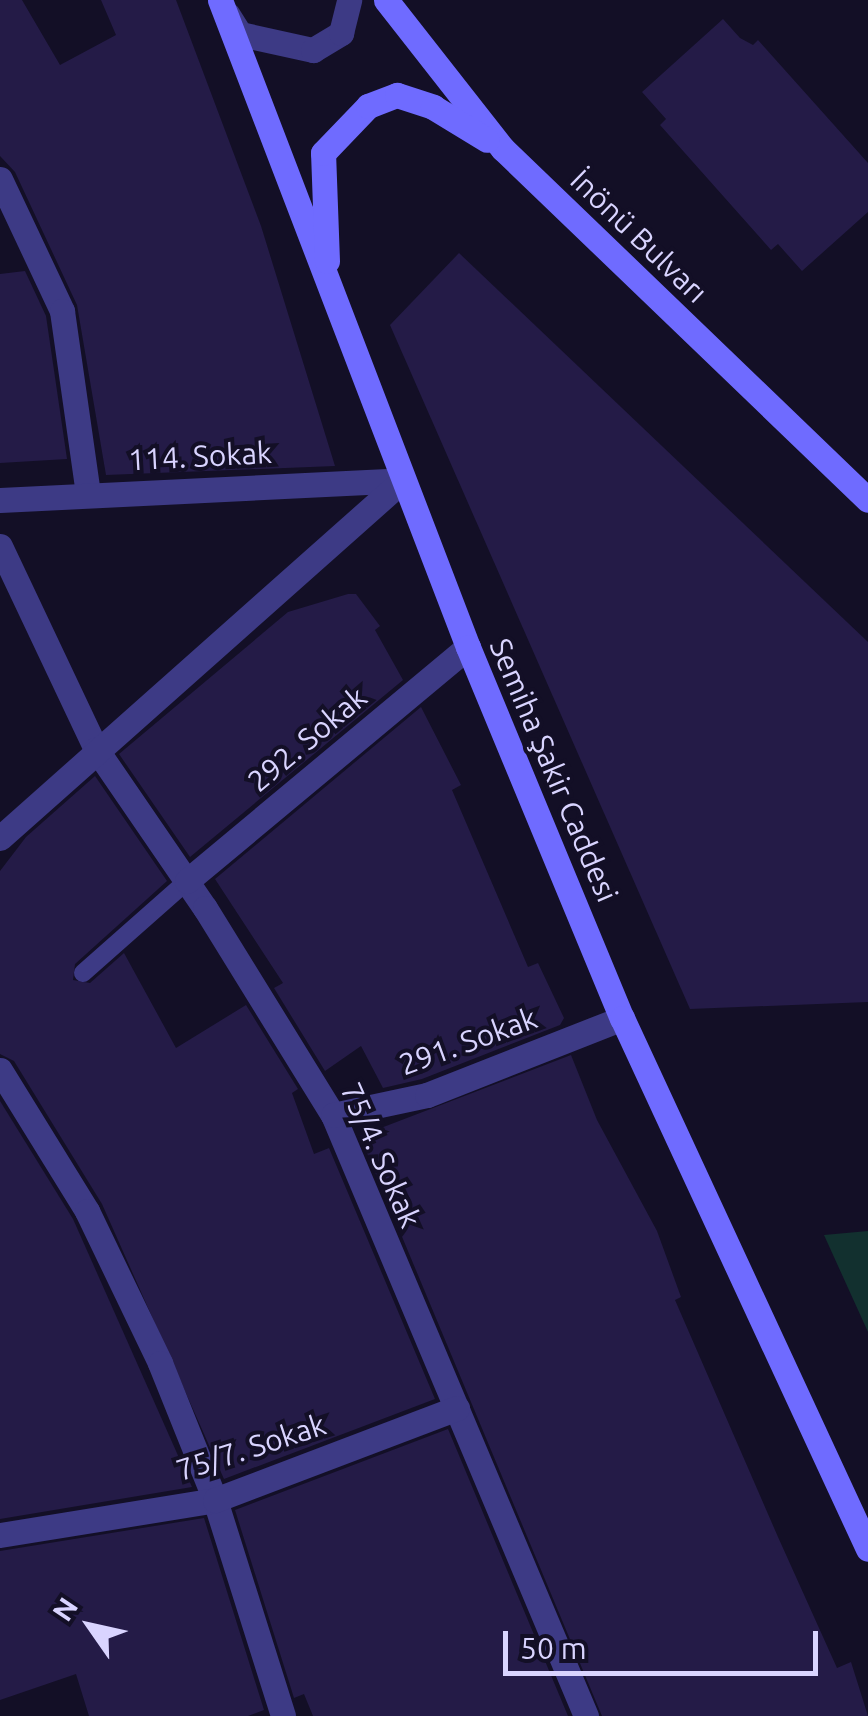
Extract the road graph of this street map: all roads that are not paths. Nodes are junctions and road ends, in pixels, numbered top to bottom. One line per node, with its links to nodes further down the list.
1 (349, 0): 3 (street)
2 (386, 0): 4 (main road, İnönü Bulvarı)
3 (221, 3): 6 (main road, Semiha Şakir Caddesi)
4 (502, 150): 6 (main road); 10 (main road, İnönü Bulvarı)
5 (0, 179): 8 (street)
6 (329, 290): 7 (main road, Semiha Şakir Caddesi)
7 (403, 480): 8 (street, 114. Sokak); 12 (main road, Semiha Şakir Caddesi); 13 (street)
8 (88, 494): 9 (street, 114. Sokak)
9 (0, 500)
10 (868, 500)
11 (0, 546): 13 (street, 75/4. Sokak)
12 (468, 647): 15 (street, 292. Sokak); 17 (main road, Semiha Şakir Caddesi)
13 (96, 749): 14 (street); 15 (street, 75/4. Sokak)
14 (0, 838)
15 (187, 881): 16 (lane); 19 (street, 75/4. Sokak)
16 (83, 973)
17 (622, 1018): 19 (street, 291. Sokak); 23 (main road, Semiha Şakir Caddesi)
18 (0, 1070): 21 (street)
19 (333, 1115): 20 (street, 75/4. Sokak)
20 (457, 1408): 21 (street, 75/7. Sokak); 25 (street, 75/4. Sokak)
21 (215, 1500): 22 (street, 75/7. Sokak); 24 (street)
22 (0, 1535)
23 (868, 1548)
24 (282, 1716)
25 (586, 1716)

